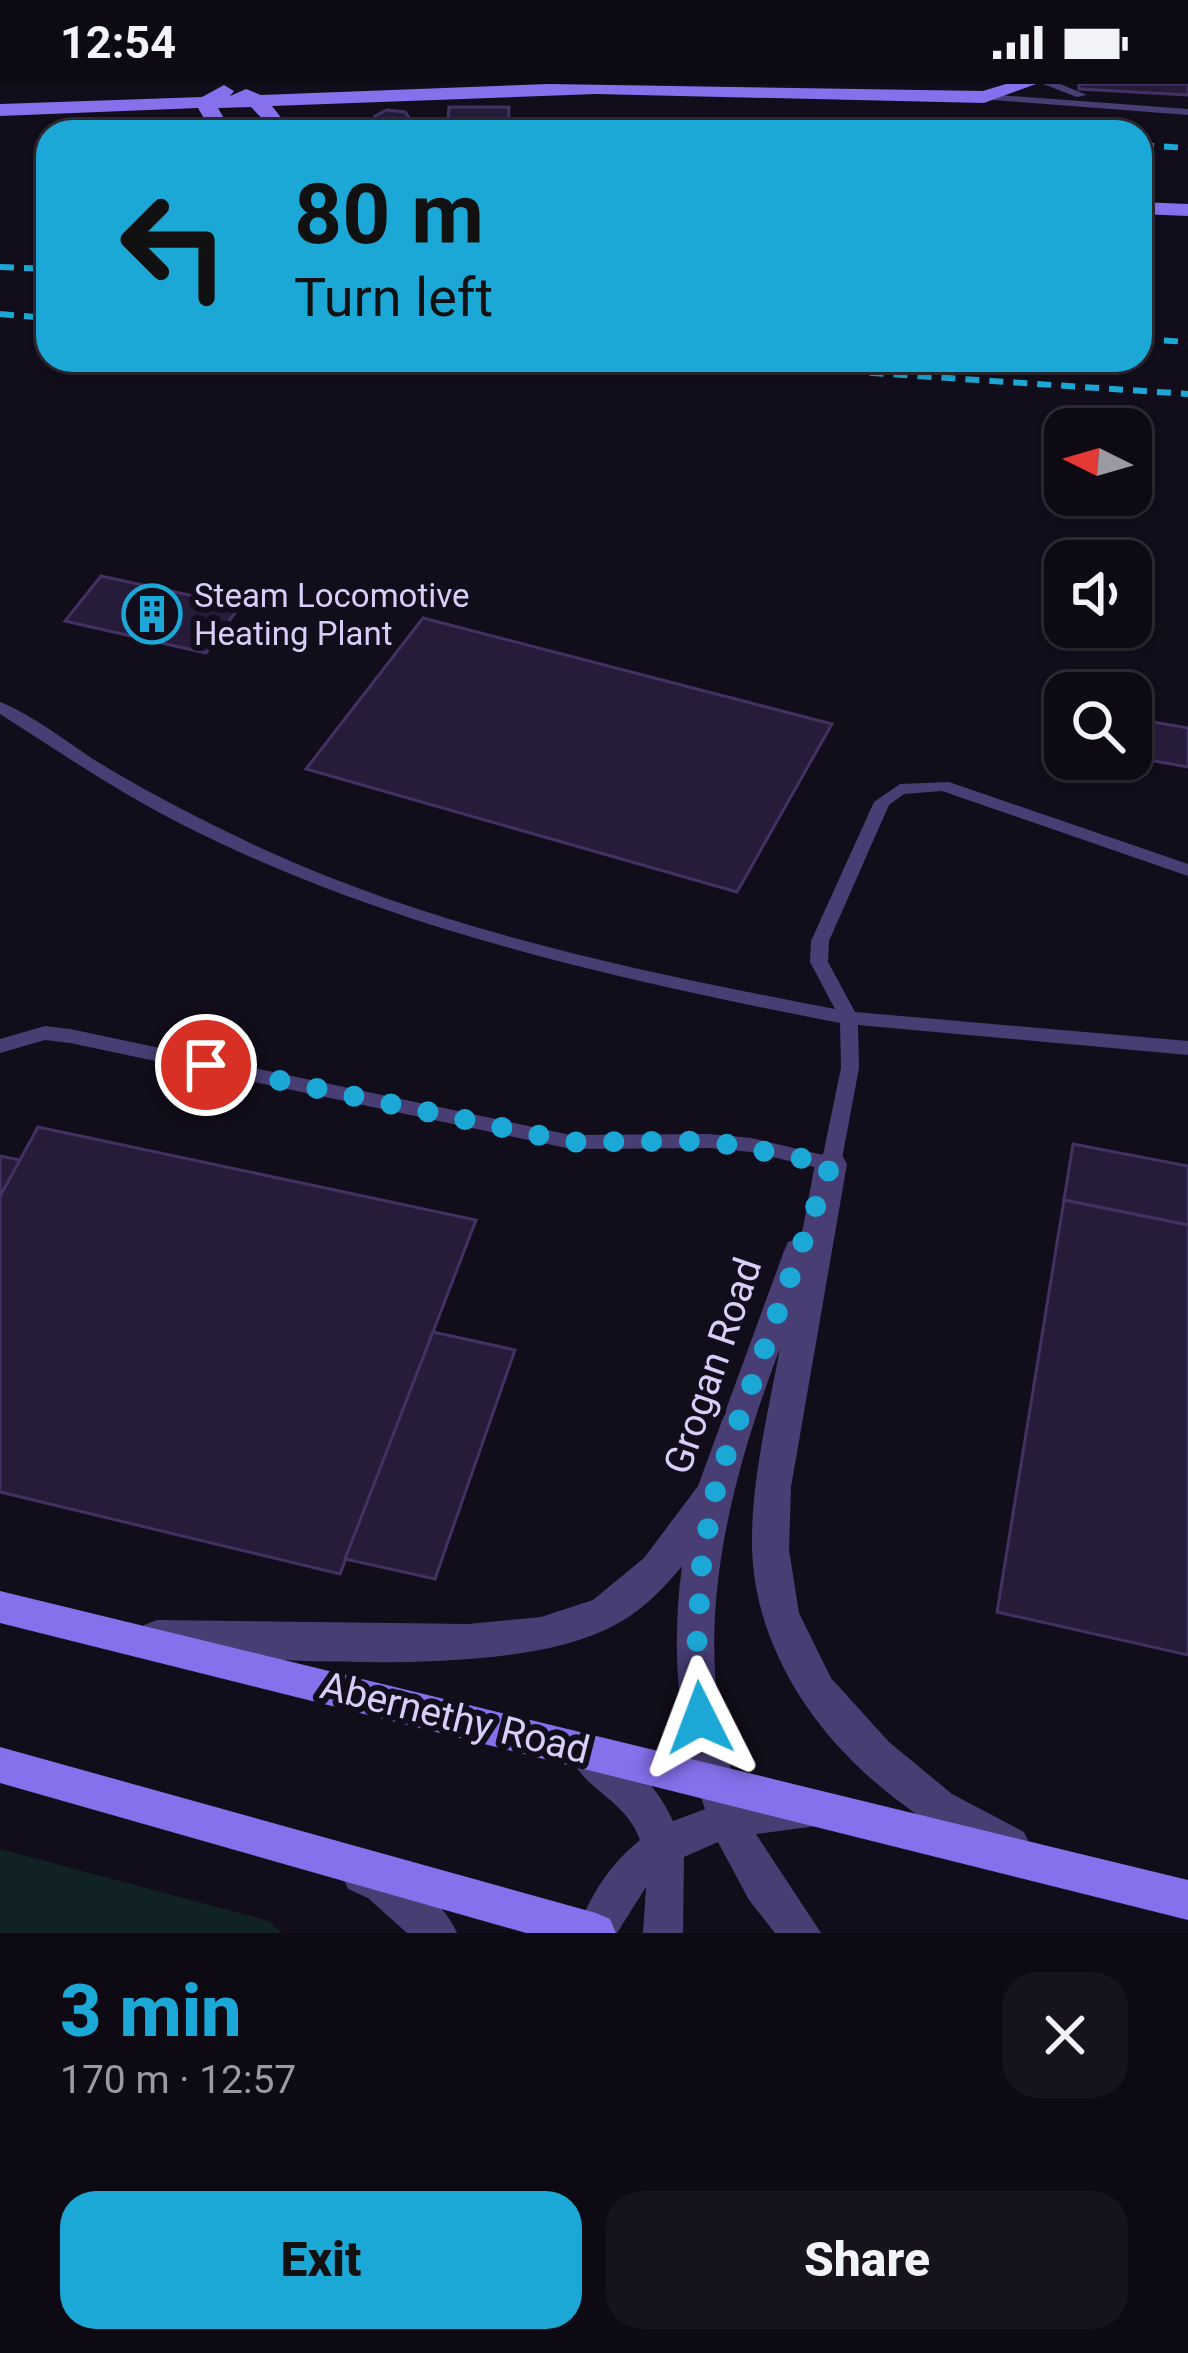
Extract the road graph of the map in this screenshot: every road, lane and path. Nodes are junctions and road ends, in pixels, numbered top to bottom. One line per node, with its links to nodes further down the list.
1 (923, 84): 7 (main road)
2 (1026, 84): 7 (main road)
3 (1049, 84): 9 (lane)
4 (250, 89): 5 (main road); 6 (main road); 8 (main road); 15 (main road)
5 (329, 96): 7 (main road); 16 (main road)
6 (214, 97): 8 (main road); 10 (main road); 14 (main road)
7 (974, 97): 12 (lane)
8 (0, 98)
9 (1188, 102)
10 (145, 105): 11 (main road); 13 (main road)
11 (0, 110)
12 (1188, 112)
13 (176, 120)
14 (213, 120)
15 (276, 120)
16 (284, 120)
17 (1152, 208): 18 (main road)
18 (1188, 210)
19 (0, 706): 21 (lane)
20 (1188, 870): 21 (lane)
21 (849, 1018): 23 (lane); 24 (lane)
22 (0, 1046): 24 (lane)
23 (1188, 1048)
24 (831, 1164): 25 (street, Grogan Road); 35 (street)
25 (718, 1478): 27 (street); 30 (street, Grogan Road)
26 (0, 1607): 27 (main road, Abernethy Road)
27 (110, 1634): 28 (main road, Abernethy Road)
28 (565, 1744): 30 (main road, Abernethy Road); 34 (street)
29 (0, 1765): 33 (main road)
30 (711, 1781): 31 (street, Grogan Road); 32 (main road, Abernethy Road)
31 (727, 1820): 32 (street); 34 (street); 40 (street, Grogan Road)
32 (870, 1820): 35 (main road, Abernethy Road)
33 (294, 1844): 37 (street); 38 (main road)
34 (665, 1846): 38 (street); 39 (street)
35 (1102, 1878): 36 (main road, Abernethy Road)
36 (1188, 1900)
37 (437, 1933)
38 (596, 1933)
39 (663, 1933)
40 (801, 1933)

